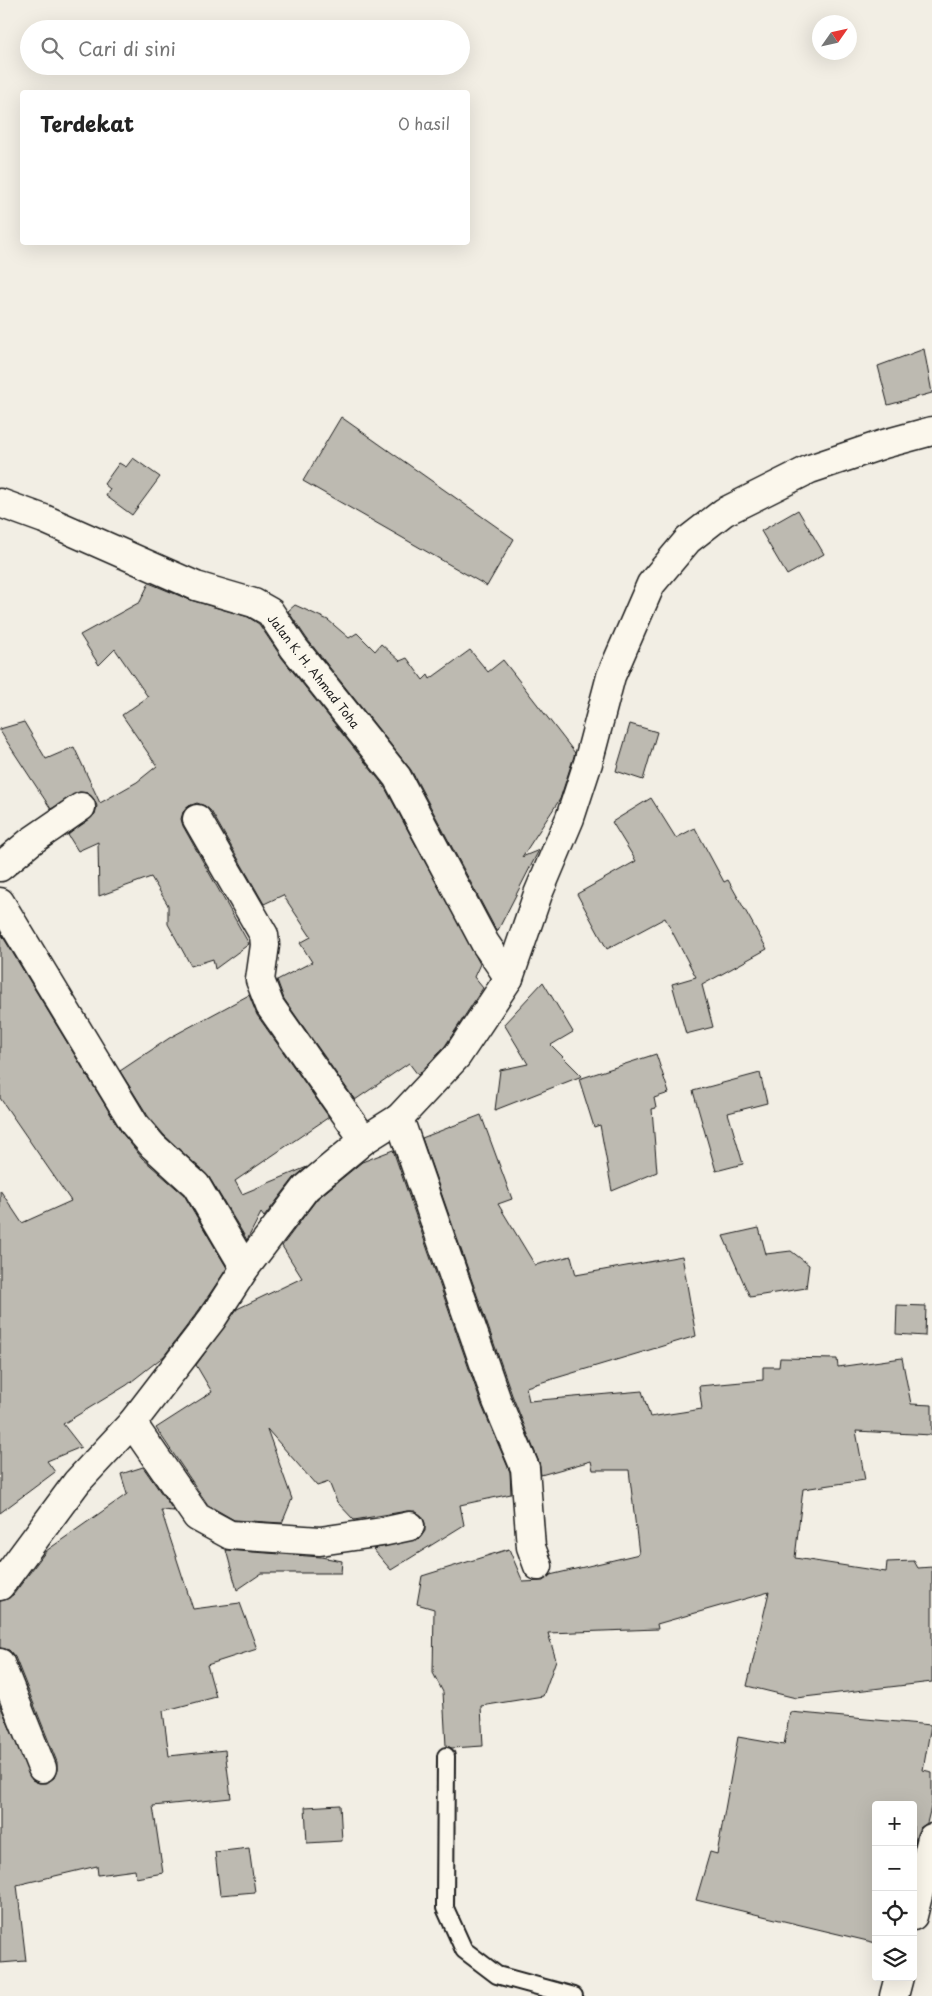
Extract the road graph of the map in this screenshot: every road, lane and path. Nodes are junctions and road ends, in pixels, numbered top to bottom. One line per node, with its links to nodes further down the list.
1 (932, 431): 7 (street)
2 (0, 503): 7 (street, Jalan K. H. Ahmad Toha)
3 (82, 807): 5 (street)
4 (197, 819): 9 (street)
5 (0, 867)
6 (0, 902): 10 (street)
7 (509, 978): 8 (street)
8 (399, 1118): 9 (street); 13 (street)
9 (364, 1140): 10 (street)
10 (245, 1268): 11 (street)
11 (132, 1423): 12 (street); 14 (street)
12 (410, 1526)
13 (538, 1566)
14 (0, 1586)
15 (0, 1663): 17 (street)
16 (446, 1756): 21 (lane)
17 (42, 1768)
18 (932, 1838): 19 (street)
19 (917, 1900)
20 (897, 1981): 22 (street)
21 (574, 1996)
22 (894, 1996)

